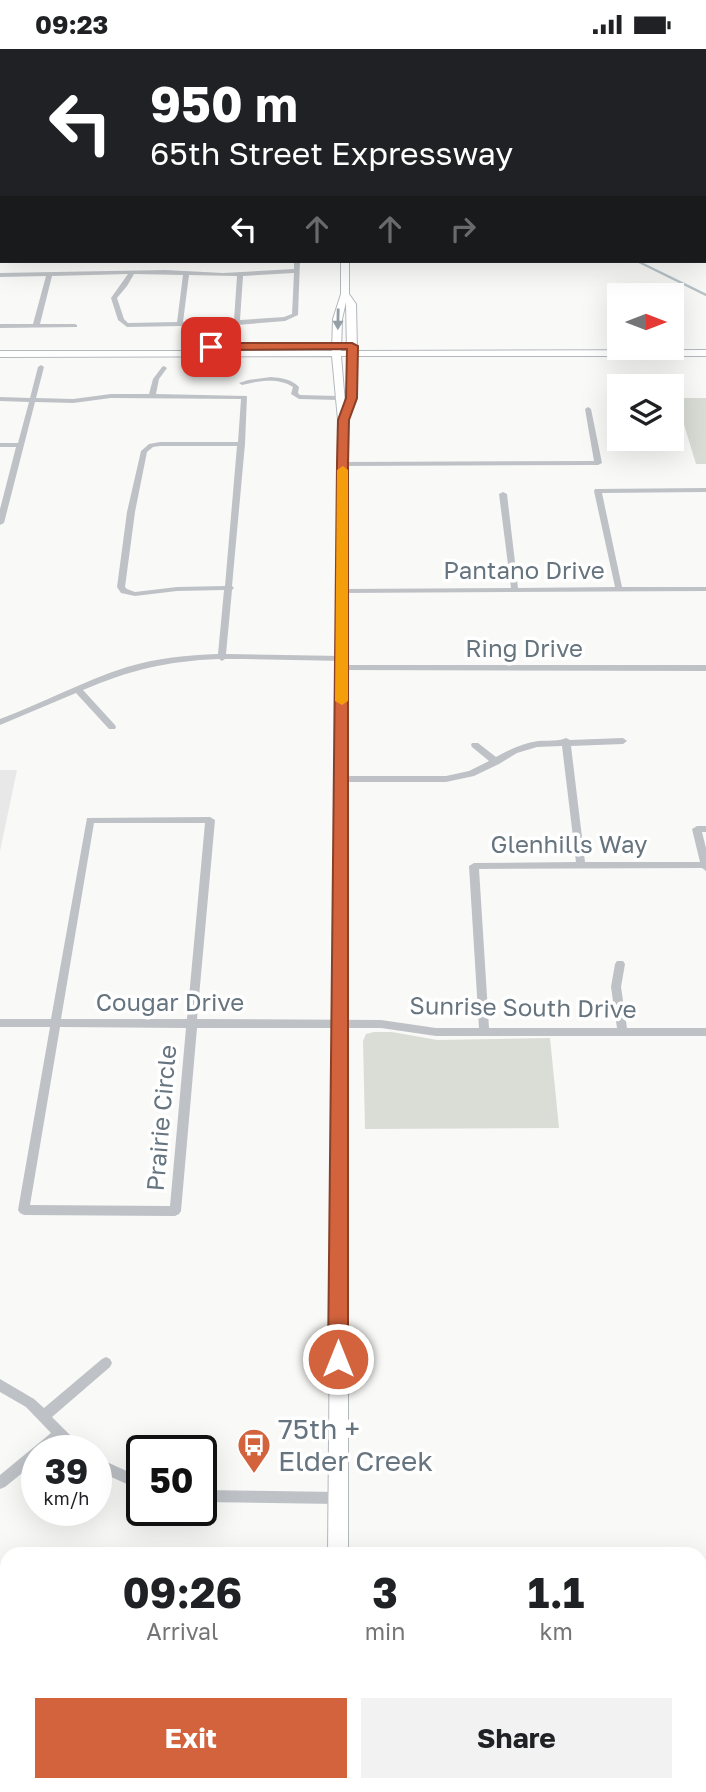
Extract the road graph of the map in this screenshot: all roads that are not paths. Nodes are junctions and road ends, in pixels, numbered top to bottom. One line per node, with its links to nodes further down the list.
1 (122, 263): 7 (street)
2 (297, 263): 4 (street)
3 (345, 263): 11 (main road)
4 (296, 271): 9 (street); 12 (street)
5 (132, 272): 7 (street); 8 (street); 13 (street)
6 (50, 273): 7 (street); 10 (street); 15 (street)
7 (120, 273)
8 (186, 274): 9 (street); 13 (street)
9 (240, 274): 12 (street)
10 (0, 275)
11 (345, 294): 21 (main road, one-way to 21); 22 (main road)
12 (237, 323): 13 (street)
13 (180, 325)
14 (0, 326): 15 (street)
15 (36, 326): 16 (street)
16 (75, 326)
17 (607, 346): 22 (main road)
18 (684, 346): 19 (main road)
19 (706, 346)
20 (0, 347): 21 (main road)
21 (338, 350): 22 (main road); 24 (main road); 29 (main road)
22 (352, 350): 23 (main road); 33 (main road)
23 (706, 353)
24 (0, 354)
25 (41, 367): 31 (street)
26 (164, 368): 28 (street)
27 (242, 383): 29 (street)
28 (152, 396): 31 (street); 34 (street)
29 (338, 398): 33 (main road)
30 (0, 399): 31 (street)
31 (32, 401): 36 (street)
32 (588, 409): 37 (street)
33 (344, 420): 37 (main road)
34 (242, 444): 41 (street); 41 (street)
35 (0, 445): 36 (street)
36 (20, 445): 40 (street)
37 (343, 464): 45 (main road)
38 (706, 491): 44 (street)
39 (503, 494): 43 (street)
40 (0, 523)
41 (230, 588): 46 (street)
42 (706, 589): 44 (street, Pantano Drive)
43 (515, 590): 44 (street, Pantano Drive); 45 (street, Pantano Drive)
44 (619, 590)
45 (342, 591): 47 (main road)
46 (222, 658): 47 (street, Ring Drive); 49 (street, Ring Drive)
47 (342, 663): 48 (street, Ring Drive); 56 (main road)
48 (706, 668)
49 (78, 690): 50 (street, Ring Drive); 51 (street)
50 (0, 722)
51 (112, 727)
52 (566, 741): 53 (street); 55 (street); 58 (street)
53 (623, 741)
54 (475, 745): 55 (street)
55 (496, 762): 56 (street)
56 (341, 779): 64 (main road)
57 (702, 829): 59 (street)
58 (580, 866): 59 (street, Glenhills Way); 65 (street, Glenhills Way)
59 (706, 866)
60 (620, 964): 66 (street)
61 (0, 1023): 62 (street, Cougar Drive)
62 (55, 1023): 63 (street, Cougar Drive); 63 (street, Prairie Circle); 63 (street)
63 (191, 1024): 64 (street, Cougar Drive)
64 (340, 1024): 65 (street, Sunrise South Drive); 75 (main road)
65 (484, 1032): 66 (street, Sunrise South Drive)
66 (623, 1032): 67 (street, Sunrise South Drive)
67 (706, 1033)
68 (106, 1363): 70 (street)
69 (0, 1385): 70 (street)
70 (44, 1416): 71 (street)
71 (60, 1434)
72 (21, 1466): 73 (street)
73 (0, 1483)
74 (217, 1496): 75 (street)
75 (338, 1498): 76 (main road)
76 (338, 1547)

